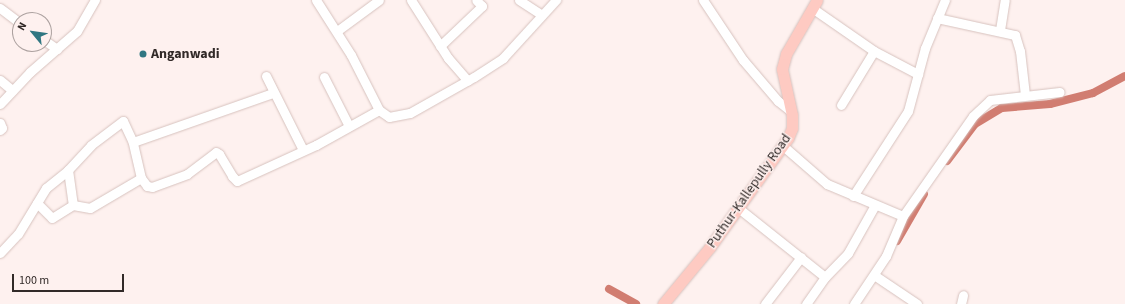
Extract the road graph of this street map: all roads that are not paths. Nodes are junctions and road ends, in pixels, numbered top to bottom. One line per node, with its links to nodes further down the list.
1 (95, 0): 20 (street)
2 (316, 0): 17 (street)
3 (378, 0): 17 (street)
4 (411, 0): 19 (street)
5 (519, 0): 13 (street)
6 (556, 0): 13 (street)
7 (703, 0): 34 (street)
8 (945, 0): 15 (street)
9 (1005, 0): 16 (street)
10 (482, 2): 19 (street)
11 (815, 4): 21 (street); 34 (main road, Puthur-Kallepully Road)
12 (0, 8): 14 (street)
13 (542, 15): 26 (street)
14 (12, 16)
15 (937, 18): 16 (street); 22 (street)
16 (1000, 30): 30 (street)
17 (337, 31): 33 (street)
18 (52, 45): 20 (street)
19 (440, 46): 26 (street)
20 (58, 49): 27 (street)
21 (874, 51): 22 (street); 32 (street)
22 (918, 74): 43 (street)
23 (266, 76): 29 (street)
24 (324, 77): 36 (street)
25 (0, 80): 27 (street)
26 (468, 81): 33 (street)
27 (12, 90): 31 (street)
28 (1060, 92): 30 (street)
29 (273, 93): 38 (street); 40 (street)
30 (1025, 95): 48 (street)
31 (0, 104)
32 (841, 105)
33 (379, 110): 36 (street)
34 (791, 111): 39 (main road, Puthur-Kallepully Road)
35 (0, 123): 37 (street)
36 (349, 126): 40 (street)
37 (0, 130)
38 (133, 142): 41 (street); 42 (street)
39 (782, 145): 43 (street); 47 (main road, Puthur-Kallepully Road)
40 (303, 150): 42 (street)
41 (68, 170): 44 (street); 45 (street)
42 (141, 178): 45 (street)
43 (853, 196): 46 (street)
44 (37, 202): 45 (street); 49 (street)
45 (73, 205)
46 (875, 205): 48 (street); 52 (street)
47 (737, 207): 50 (street); 54 (main road, Puthur-Kallepully Road)
48 (903, 216): 51 (street)
49 (0, 253)
50 (801, 257): 52 (street); 55 (street)
51 (874, 275): 53 (street); 57 (street)
52 (825, 277): 56 (street)
53 (911, 303)
54 (663, 304)
55 (765, 304)
56 (806, 304)
57 (854, 304)

